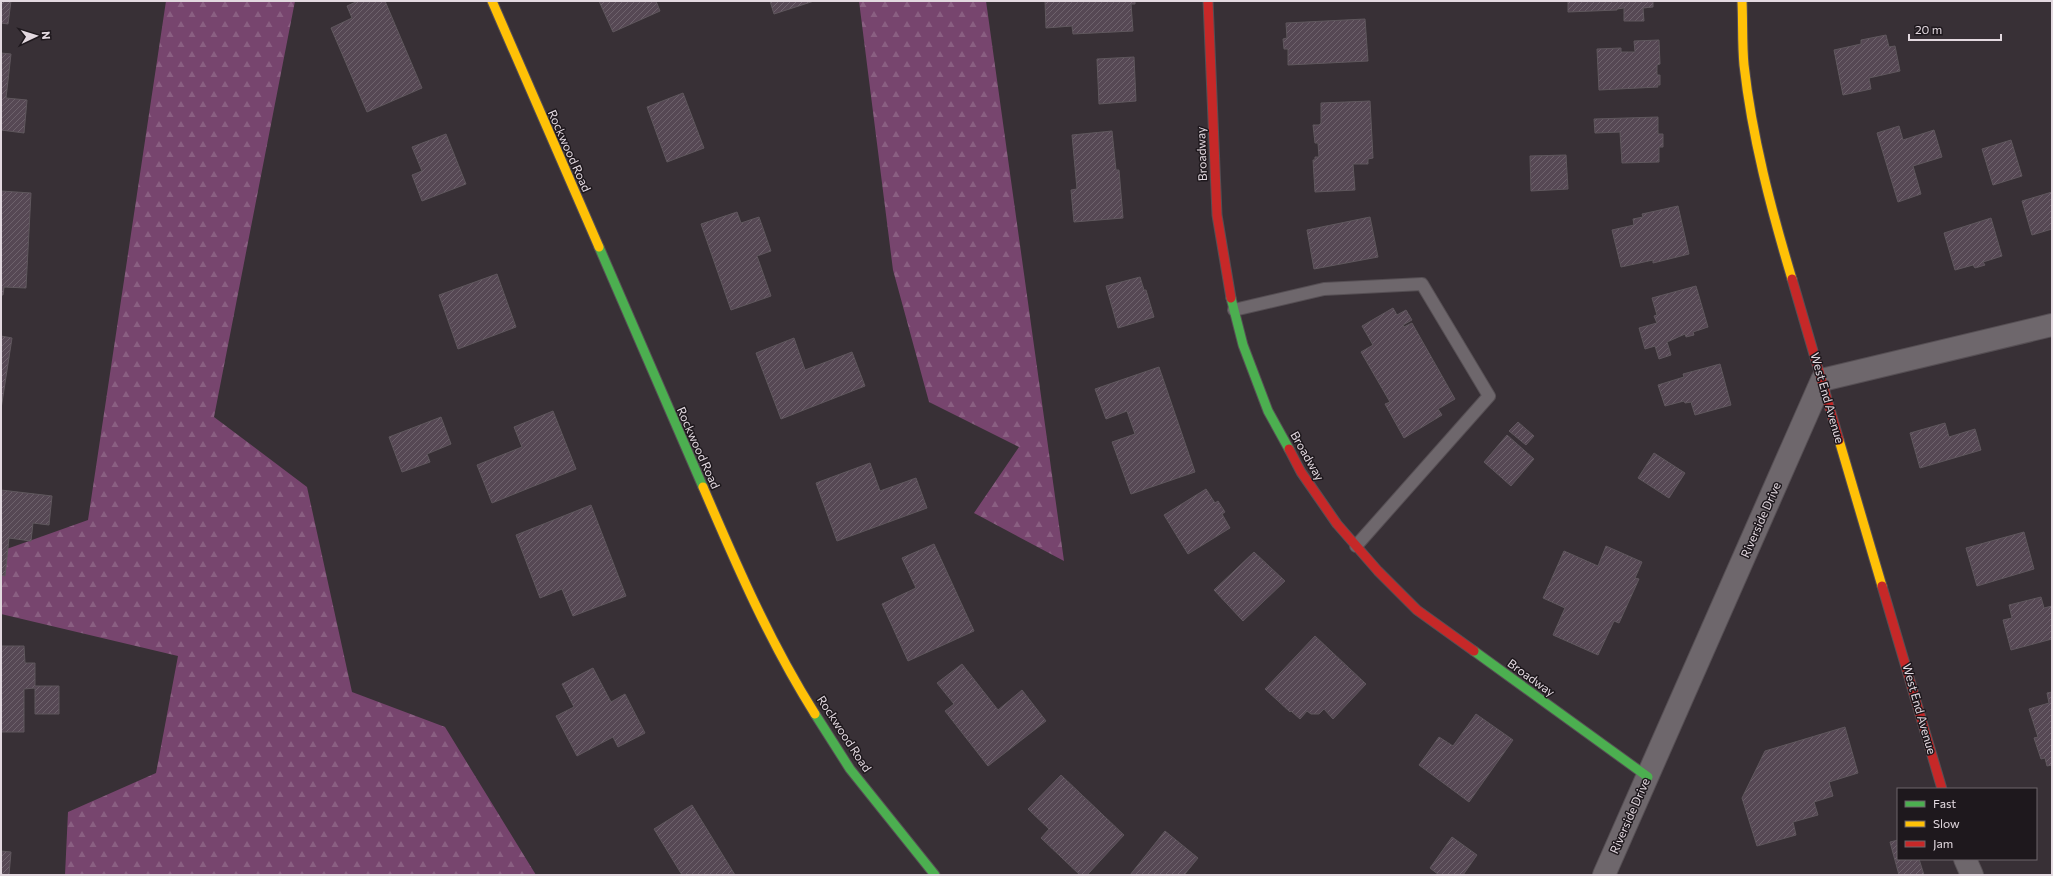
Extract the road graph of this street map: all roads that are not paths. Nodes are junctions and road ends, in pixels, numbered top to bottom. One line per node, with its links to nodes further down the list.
1 (492, 1): 11 (street, Rockwood Road)
2 (1208, 1): 4 (street, Broadway)
3 (1742, 1): 6 (street, West End Avenue)
4 (1234, 310): 7 (street, Broadway); 7 (lane)
5 (2052, 325): 6 (street)
6 (1822, 380): 8 (street, Riverside Drive); 9 (street, West End Avenue)
7 (1356, 546): 8 (street, Broadway)
8 (1648, 777): 12 (street, Riverside Drive)
9 (1942, 788)
10 (1965, 860): 13 (street)
11 (935, 875)
12 (1604, 875)
13 (1972, 875)

